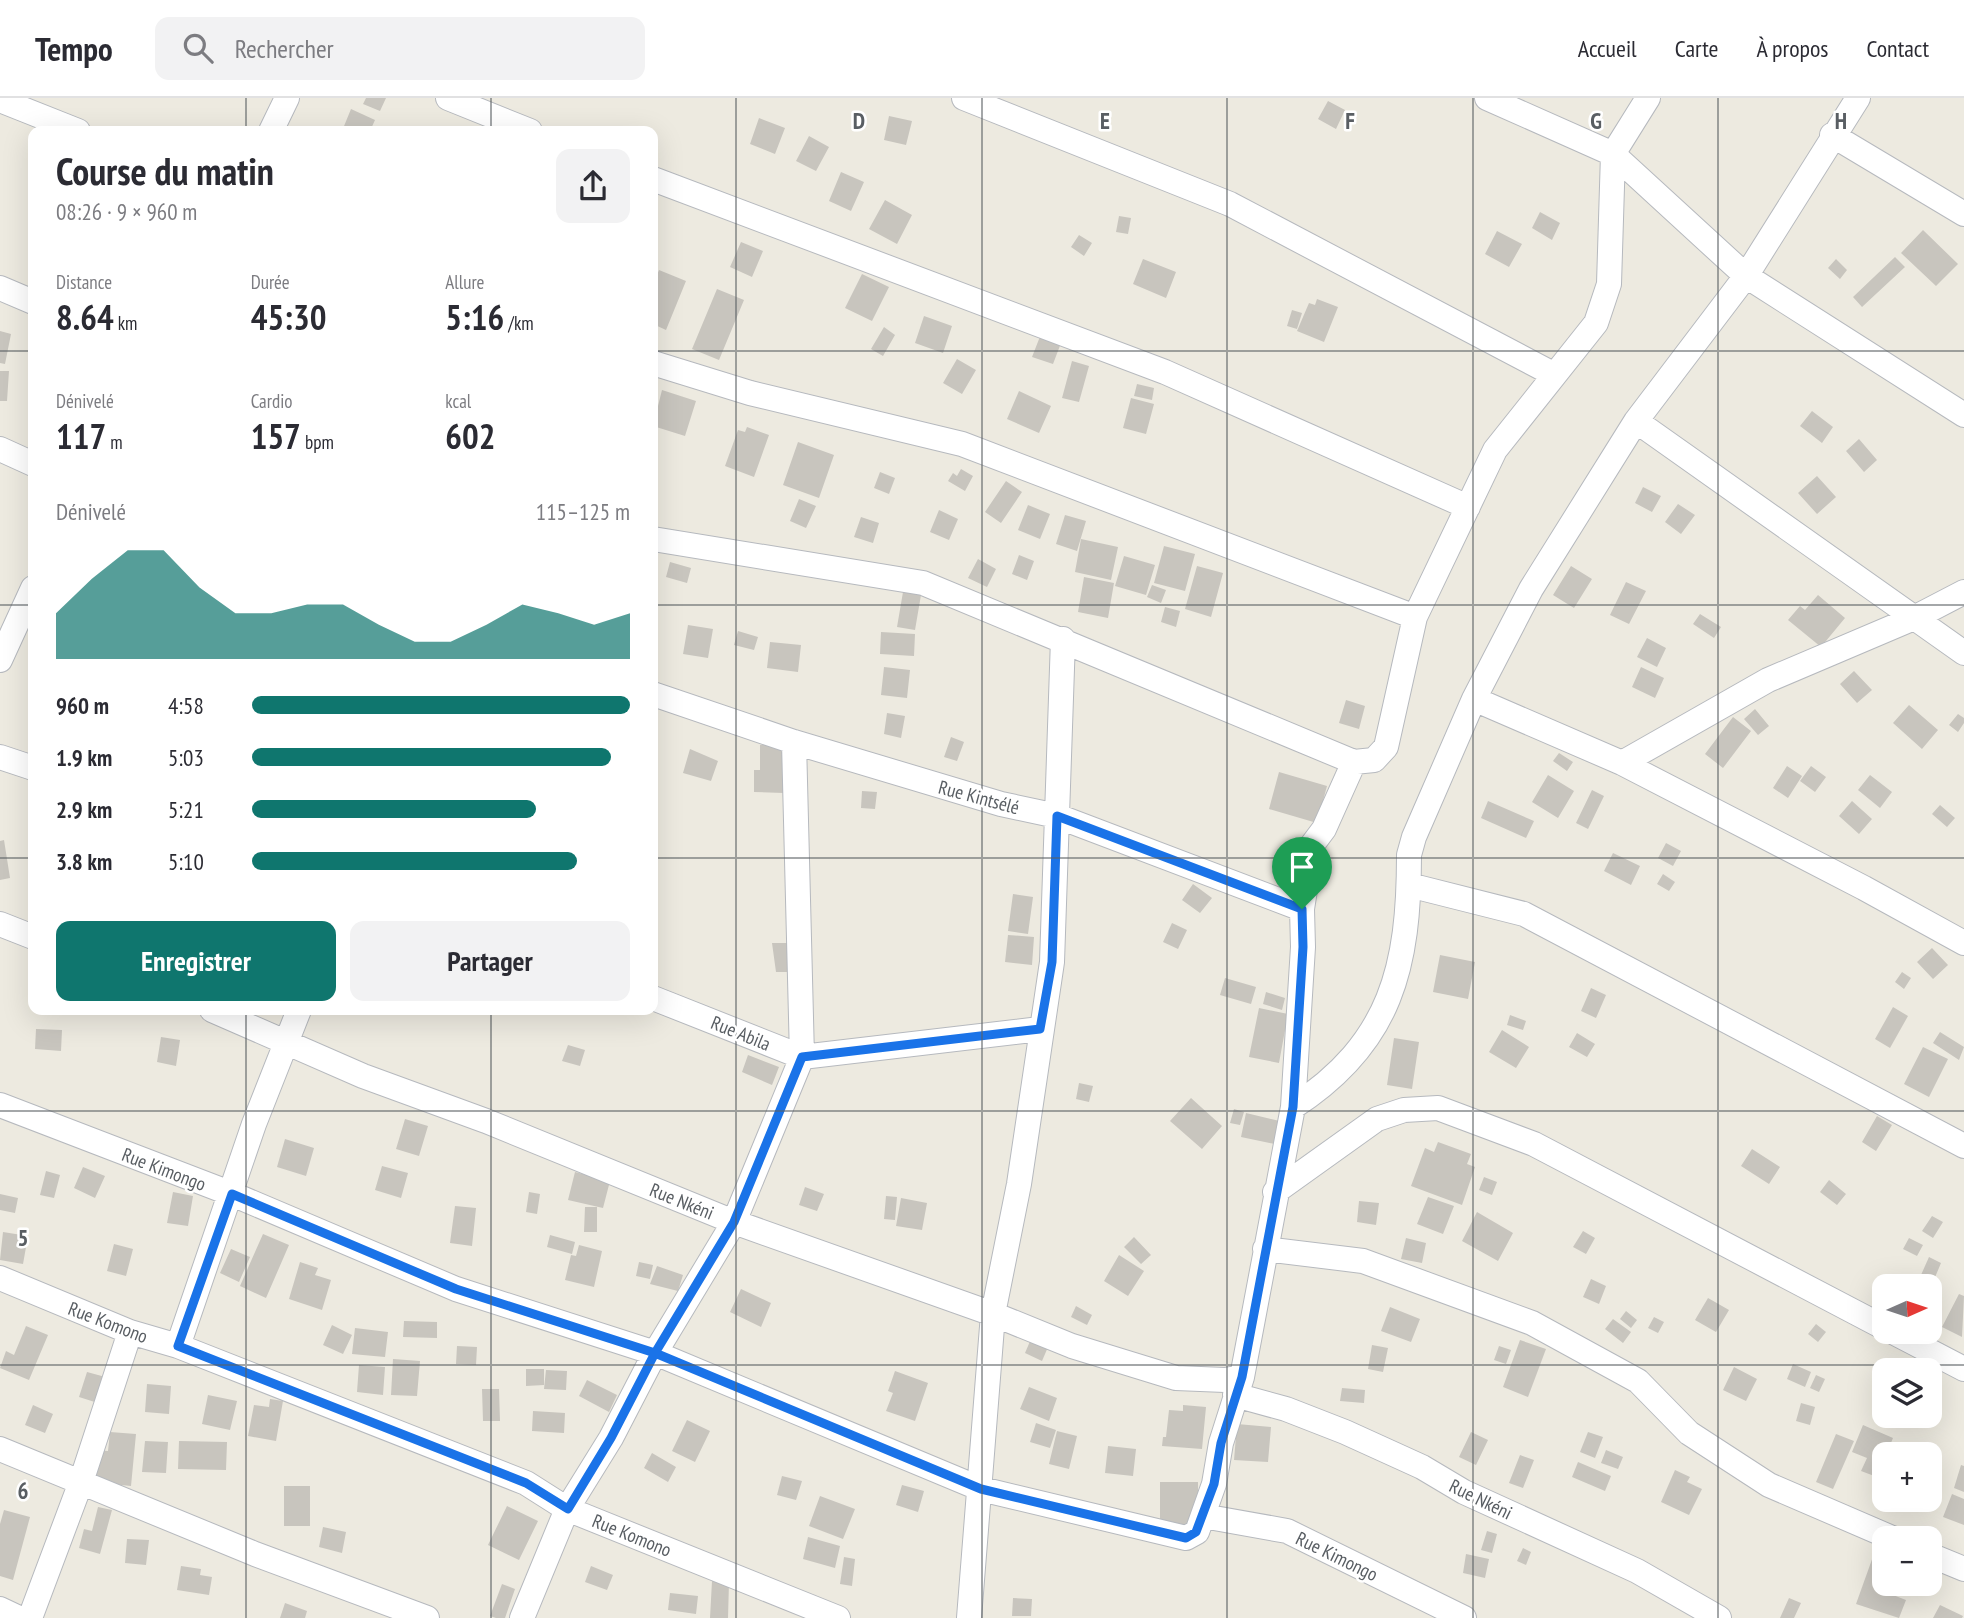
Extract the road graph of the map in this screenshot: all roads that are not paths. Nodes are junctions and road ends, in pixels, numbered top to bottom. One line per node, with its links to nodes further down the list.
1 (287, 98): 9 (street)
2 (448, 98): 10 (street)
3 (964, 98): 19 (street)
4 (1487, 98): 12 (street)
5 (1648, 98): 12 (street)
6 (1858, 98): 11 (street)
7 (0, 100): 8 (street)
8 (65, 126)
9 (273, 126)
10 (518, 126)
11 (1832, 135): 14 (street); 15 (street)
12 (1613, 154): 15 (street); 19 (street)
13 (658, 181): 24 (street)
14 (1964, 214)
15 (1746, 276): 20 (street); 21 (street)
16 (0, 288): 17 (street)
17 (28, 300)
18 (658, 365): 28 (street)
19 (1553, 374): 24 (street)
20 (1964, 415)
21 (1636, 421): 29 (street); 34 (street)
22 (0, 449): 23 (street)
23 (28, 462)
24 (1468, 506): 28 (street)
25 (658, 540): 30 (street)
26 (1964, 592): 29 (street)
27 (22, 603): 32 (street)
28 (1415, 617): 37 (street)
29 (1914, 618): 31 (street); 38 (street)
30 (1063, 639): 37 (street); 40 (street)
31 (1964, 653)
32 (0, 660)
33 (658, 696): 35 (street, Rue Kintsélé)
34 (1474, 699): 38 (street); 41 (street)
35 (794, 742): 40 (street, Rue Kintsélé); 51 (street)
36 (0, 757): 39 (street)
37 (1354, 762): 42 (street)
38 (1622, 763): 45 (street)
39 (28, 766)
40 (1057, 816): 42 (street, Rue Kintsélé); 49 (street)
41 (1409, 885): 53 (street); 54 (street)
42 (1302, 909): 53 (street)
43 (0, 924): 44 (street)
44 (28, 935)
45 (1964, 943)
46 (658, 1000): 51 (street, Rue Abila)
47 (224, 1015): 50 (street, Rue Nkéni)
48 (297, 1015): 50 (street)
49 (1040, 1029): 51 (street, Rue Abila); 60 (street)
50 (288, 1042): 56 (street); 57 (street, Rue Nkéni)
51 (802, 1057): 57 (street)
52 (0, 1105): 56 (street, Rue Kimongo)
53 (1293, 1107): 55 (street)
54 (1964, 1146)
55 (1275, 1192): 58 (street); 61 (street)
56 (232, 1194): 64 (street); 65 (street, Rue Kimongo)
57 (734, 1222): 60 (street, Rue Nkéni); 65 (street)
58 (1265, 1249): 67 (street); 73 (street)
59 (0, 1278): 62 (street, Rue Komono)
60 (993, 1314): 67 (street, Rue Nkéni); 70 (street)
61 (1872, 1321)
62 (130, 1332): 64 (street, Rue Komono); 69 (street)
63 (1916, 1344): 66 (street)
64 (178, 1346): 71 (street, Rue Komono)
65 (655, 1353): 70 (street, Rue Kimongo); 71 (street)
66 (1964, 1369)
67 (1239, 1386): 72 (street); 84 (street, Rue Nkéni)
68 (0, 1449): 69 (street)
69 (81, 1482): 78 (street); 79 (street)
70 (981, 1489): 72 (street, Rue Kimongo); 82 (street)
71 (568, 1509): 80 (street); 81 (street, Rue Komono)
72 (1200, 1524): 83 (street, Rue Kimongo)
73 (1872, 1529)
74 (1942, 1560): 75 (street)
75 (1964, 1569)
76 (0, 1609): 77 (street)
77 (19, 1618)
78 (30, 1618)
79 (427, 1618)
80 (522, 1618)
81 (838, 1618)
82 (969, 1618)
83 (1464, 1618)
84 (1719, 1618)

